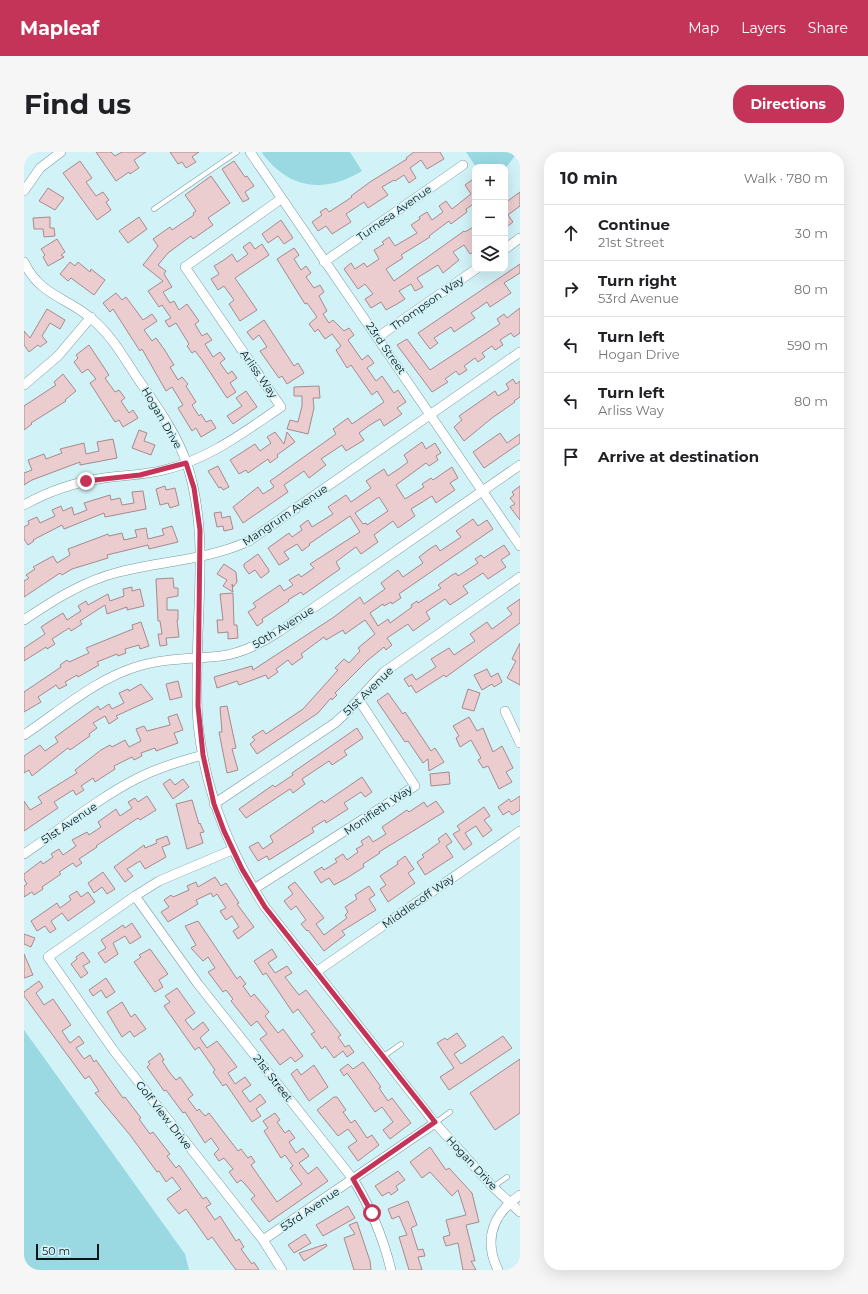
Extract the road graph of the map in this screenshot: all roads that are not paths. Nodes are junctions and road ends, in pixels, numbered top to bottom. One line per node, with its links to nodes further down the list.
1 (61, 152): 5 (street)
2 (237, 152): 7 (lane)
3 (250, 152): 6 (street, 23rd Street)
4 (464, 165): 10 (street, Turnesa Avenue)
5 (24, 191)
6 (281, 199): 10 (street, 23rd Street); 18 (street, Arliss Way)
7 (154, 209)
8 (520, 238): 9 (street)
9 (508, 247)
10 (324, 262): 14 (street, 23rd Street)
11 (25, 265): 13 (street, Hogan Drive)
12 (472, 272): 14 (street, Thompson Way)
13 (91, 317): 16 (street); 18 (street, Hogan Drive)
14 (378, 337): 17 (street, 23rd Street)
15 (520, 352): 17 (street, Mangrum Avenue)
16 (24, 385)
17 (431, 414): 20 (street, 23rd Street); 23 (street, Mangrum Avenue)
18 (186, 463): 21 (street, Arliss Way); 23 (street, Hogan Drive)
19 (520, 465): 20 (street, 50th Avenue)
20 (483, 491): 22 (street, 23rd Street); 26 (street, 50th Avenue)
21 (24, 505)
22 (520, 546)
23 (201, 556): 25 (street, Mangrum Avenue); 26 (street, Hogan Drive)
24 (520, 577): 27 (street, 51st Avenue)
25 (24, 620)
26 (198, 657): 29 (street, 50th Avenue); 31 (street, Hogan Drive)
27 (359, 700): 32 (street, 51st Avenue); 36 (street, Monifieth Way)
28 (505, 711): 30 (street)
29 (24, 735)
30 (520, 743)
31 (203, 755): 32 (street, Hogan Drive); 35 (street, 51st Avenue)
32 (214, 804): 34 (street, Hogan Drive)
33 (519, 834): 38 (street, Middlecoff Way)
34 (232, 850): 36 (street, Hogan Drive); 37 (street)
35 (24, 854)
36 (254, 889): 38 (street, Hogan Drive)
37 (135, 896): 44 (street, 21st Street); 49 (street, Golf View Drive)
38 (316, 972): 40 (street, Hogan Drive)
39 (401, 1044): 40 (lane)
40 (384, 1056): 42 (street, Hogan Drive)
41 (450, 1112): 42 (lane)
42 (435, 1122): 44 (street, 53rd Avenue); 45 (street, Hogan Drive)
43 (506, 1177): 45 (lane)
44 (353, 1179): 49 (street, 53rd Avenue); 51 (street, 21st Street)
45 (493, 1186): 47 (street, Hogan Drive)
46 (520, 1196): 47 (street)
47 (510, 1203): 48 (street, Hogan Drive); 52 (street)
48 (520, 1212)
49 (264, 1240): 50 (street, Golf View Drive)
50 (282, 1270)
51 (391, 1270)
52 (498, 1270)

